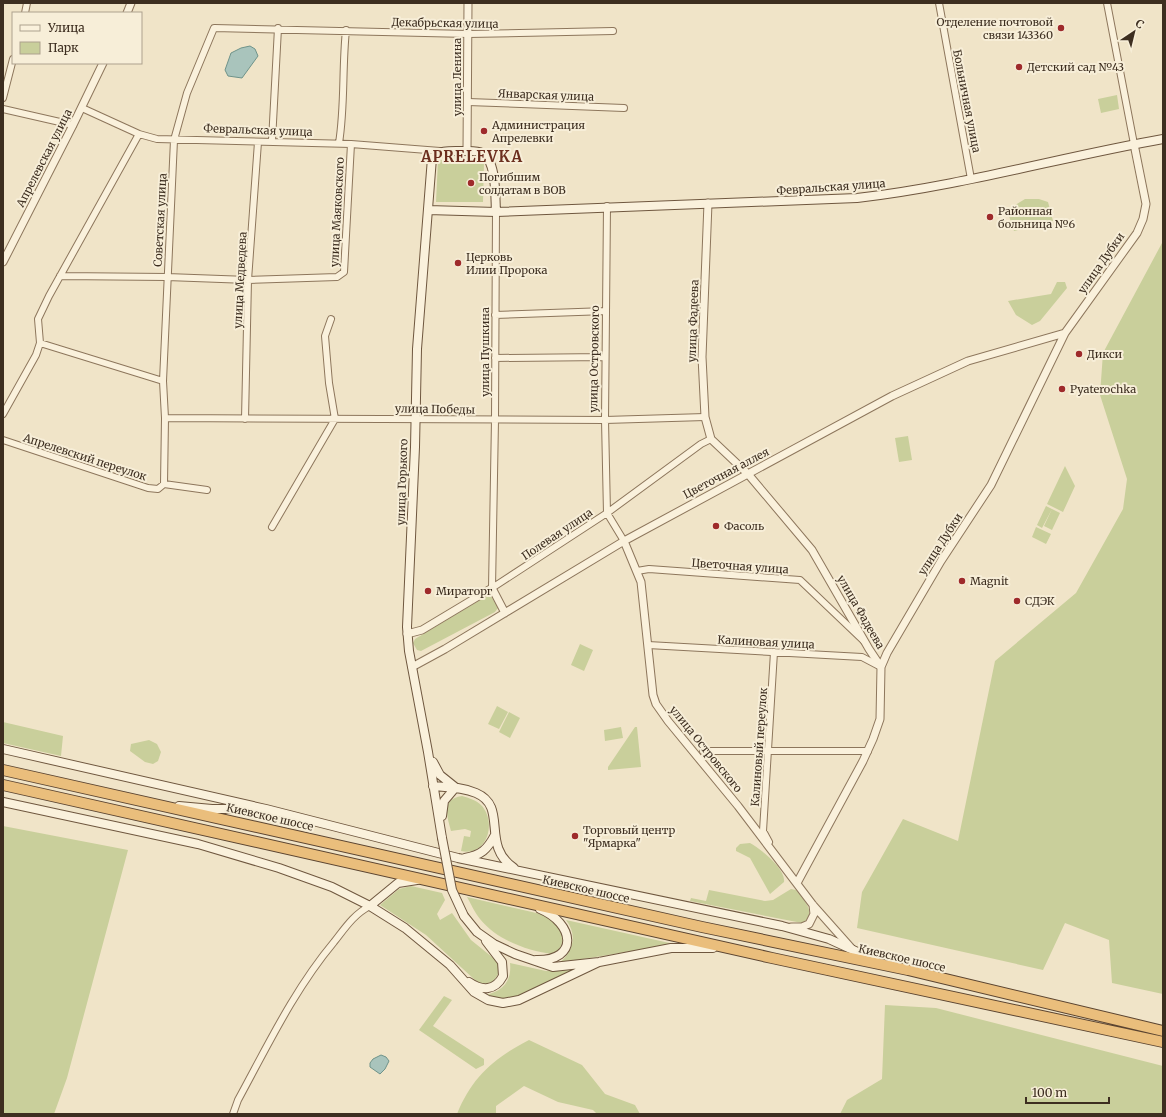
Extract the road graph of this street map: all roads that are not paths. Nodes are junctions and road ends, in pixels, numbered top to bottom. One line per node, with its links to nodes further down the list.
1 (468, 3): 7 (street, улица Ленина)
2 (939, 3): 26 (street, Больничная улица)
3 (1107, 3): 23 (street)
4 (278, 28): 5 (street, Декабрьская улица); 18 (street, Советская улица); 19 (street)
5 (346, 30): 7 (street, Декабрьская улица); 21 (street)
6 (612, 31): 7 (street, Декабрьская улица)
7 (468, 34): 11 (street, улица Ленина)
8 (12, 63): 10 (street)
9 (103, 64): 12 (street, Апрелевская улица)
10 (3, 98)
11 (468, 102): 13 (street, Январская улица); 25 (street, улица Ленина)
12 (82, 108): 15 (street, Апрелевская улица); 16 (street, Февральская улица)
13 (624, 108)
14 (3, 110): 15 (street)
15 (73, 125): 31 (street, Апрелевская улица)
16 (138, 134): 18 (street, Февральская улица); 32 (street)
17 (1163, 139): 23 (main road, Февральская улица)
18 (174, 140): 20 (street, Февральская улица); 33 (street, Советская улица)
19 (272, 141): 20 (street, Февральская улица); 21 (street, Февральская улица)
20 (258, 142): 34 (street, улица Медведева)
21 (339, 143): 22 (street, Февральская улица)
22 (351, 144): 24 (street, Февральская улица); 34 (street, улица Маяковского)
23 (1134, 144): 26 (main road, Февральская улица); 38 (street, улица Дубки)
24 (440, 151): 25 (main road); 29 (main road, улица Горького)
25 (467, 151): 30 (main road)
26 (971, 179): 27 (main road, Февральская улица)
27 (708, 203): 28 (main road, Февральская улица); 44 (street, улица Фадеева)
28 (607, 206): 30 (main road, Февральская улица); 35 (street, улица Островского)
29 (428, 210): 30 (main road, Февральская улица); 46 (main road, улица Горького)
30 (496, 212): 36 (street, улица Пушкина)
31 (3, 262)
32 (60, 276): 33 (street); 39 (street)
33 (167, 277): 34 (street); 42 (street, Советская улица)
34 (248, 280): 47 (street, улица Медведева)
35 (606, 311): 36 (street); 40 (street, улица Островского)
36 (496, 315): 41 (street, улица Пушкина)
37 (331, 319): 48 (street)
38 (1065, 333): 53 (street, Цветочная аллея); 67 (street, улица Дубки)
39 (40, 343): 42 (street); 43 (street)
40 (606, 356): 41 (street); 50 (street, улица Островского)
41 (495, 358): 49 (street, улица Пушкина)
42 (163, 381): 45 (street, Советская улица)
43 (3, 414)
44 (705, 417): 50 (street, улица Победы); 51 (street, улица Фадеева)
45 (165, 418): 47 (street, улица Победы); 54 (street, Советская улица)
46 (415, 418): 48 (street, улица Победы); 49 (street, улица Победы); 62 (main road, улица Горького)
47 (245, 419): 48 (street, улица Победы)
48 (335, 419): 57 (street)
49 (495, 420): 50 (street, улица Победы); 60 (street, улица Пушкина)
50 (605, 420): 56 (street, улица Островского)
51 (712, 439): 53 (street, улица Фадеева); 56 (street, Полевая улица)
52 (3, 440): 54 (street, Апрелевский переулок)
53 (748, 474): 58 (street, Цветочная аллея); 63 (street, улица Фадеева)
54 (164, 484): 55 (street, Апрелевский переулок)
55 (207, 490)
56 (607, 513): 58 (street); 60 (street, Полевая улица)
57 (272, 527)
58 (624, 541): 59 (street, улица Островского); 61 (street, Цветочная аллея)
59 (638, 571): 63 (street, Цветочная улица); 64 (street, улица Островского)
60 (492, 588): 61 (street); 62 (street, Полевая улица)
61 (505, 613): 66 (street, Цветочная аллея)
62 (407, 634): 66 (main road, улица Горького)
63 (865, 642): 67 (street, улица Фадеева)
64 (648, 645): 65 (street, Калиновая улица); 86 (street, улица Островского)
65 (774, 652): 67 (street, Калиновая улица); 72 (street, Калиновый переулок)
66 (412, 667): 71 (main road, улица Горького)
67 (882, 667): 70 (street, улица Дубки)
68 (3, 749): 79 (main road)
69 (703, 751): 72 (street)
70 (868, 751): 72 (street); 86 (street, улица Дубки)
71 (428, 752): 75 (main road); 76 (main road)
72 (769, 752): 82 (street, Калиновый переулок)
73 (3, 770): 78 (highway, Киевское шоссе)
74 (3, 785): 85 (highway)
75 (433, 786): 76 (main road); 81 (main road)
76 (455, 788): 80 (main road); 81 (main road)
77 (3, 802): 89 (main road)
78 (158, 804): 79 (main road); 96 (highway, Киевское шоссе)
79 (266, 809): 83 (main road)
80 (494, 835): 83 (main road); 84 (main road)
81 (442, 838): 91 (main road, bridge)
82 (769, 842)
83 (458, 858): 84 (main road)
84 (516, 869): 90 (main road)
85 (428, 880): 87 (highway); 89 (main road)
86 (797, 883): 88 (street)
87 (524, 902): 92 (highway); 94 (main road)
88 (813, 904): 90 (street); 93 (street)
89 (370, 906): 97 (main road); 100 (street)
90 (782, 926): 93 (main road)
91 (484, 937): 94 (main road); 97 (main road)
92 (732, 948): 95 (main road); 99 (highway)
93 (853, 950): 96 (main road)
94 (526, 959): 95 (main road)
95 (599, 962): 97 (main road)
96 (908, 970): 98 (highway, Киевское шоссе)
97 (461, 976)
98 (1163, 1031)
99 (1163, 1042)
100 (233, 1114)

